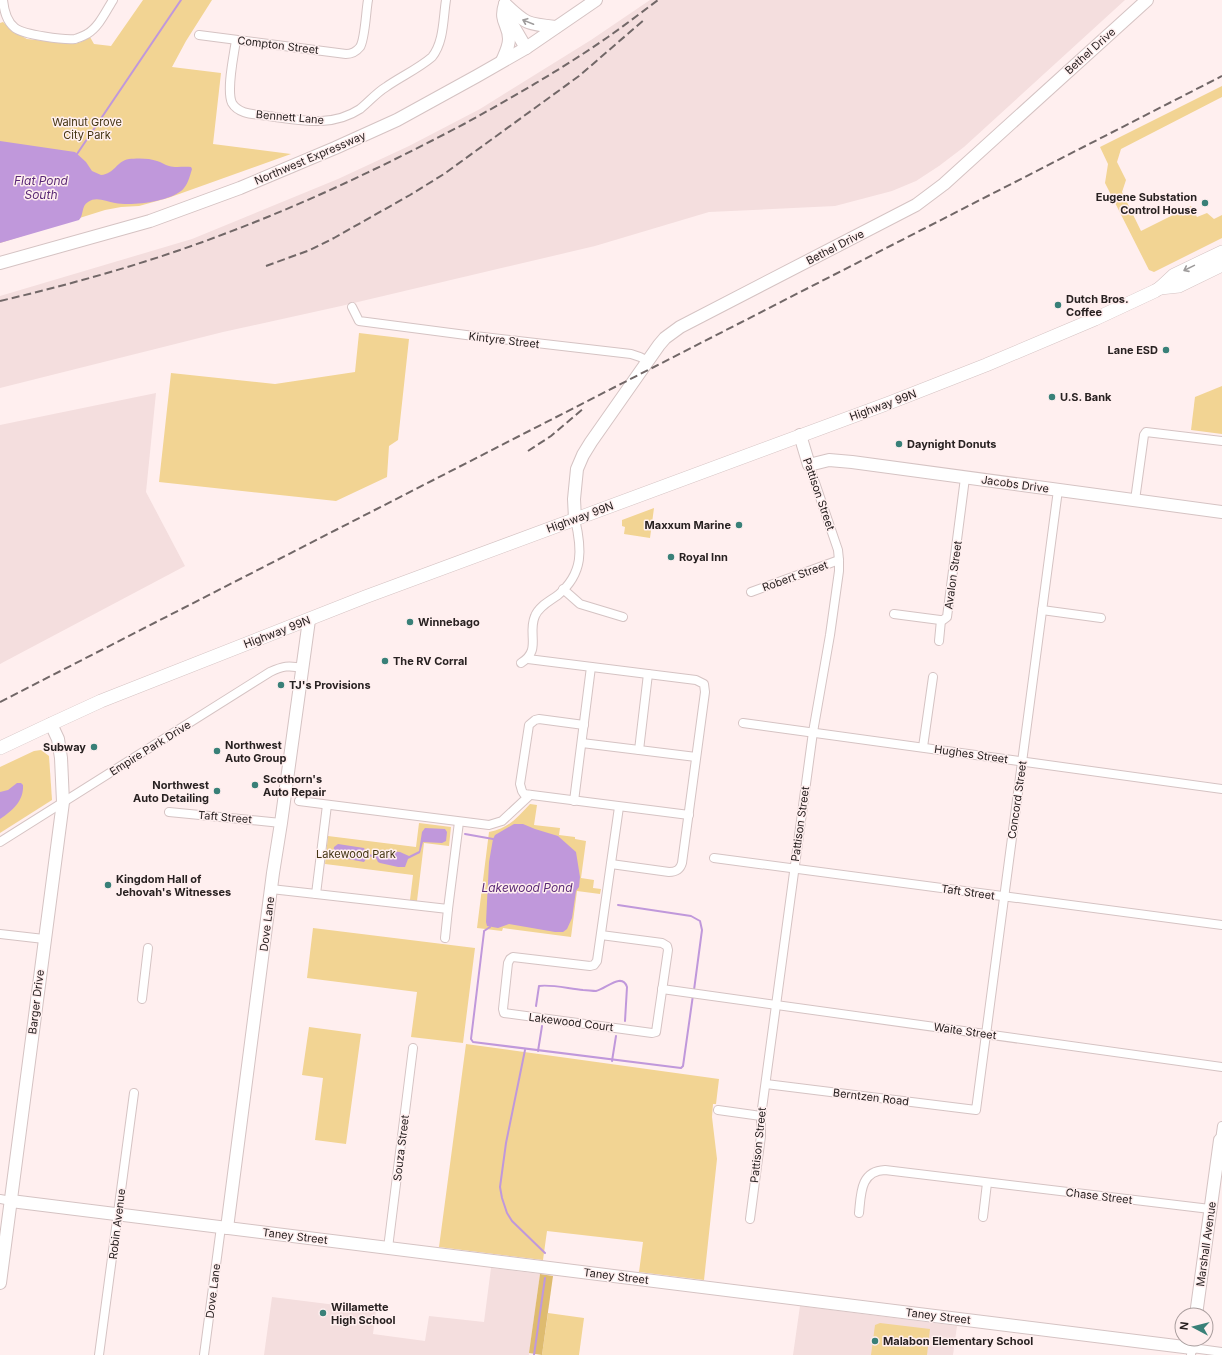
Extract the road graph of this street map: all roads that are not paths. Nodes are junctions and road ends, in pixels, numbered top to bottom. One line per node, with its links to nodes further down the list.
1 (4, 0): 2 (street)
2 (113, 0)
3 (368, 0): 10 (street, Compton Street)
4 (446, 0): 10 (street, Bennett Lane)
5 (596, 0): 8 (street, Northwest Expressway)
6 (1147, 0): 18 (street, Bethel Drive)
7 (505, 2): 8 (street, one-way to 7); 11 (street); 12 (street)
8 (556, 27): 11 (street, Northwest Expressway)
9 (198, 35): 10 (street, Compton Street)
10 (236, 40)
11 (526, 48): 12 (street, Northwest Expressway)
12 (502, 61): 14 (street, Northwest Expressway)
13 (1222, 252): 16 (main road, Highway 99N, one-way to 16)
14 (0, 263)
15 (1222, 265): 16 (main road, Highway 99N)
16 (1160, 288): 19 (main road, Highway 99N)
17 (352, 307): 18 (street, Kintyre Street)
18 (648, 361): 26 (street, Bethel Drive)
19 (800, 435): 21 (street, Pattison Street); 26 (main road, Highway 99N)
20 (1222, 441): 24 (street)
21 (809, 465): 22 (street, Jacobs Drive); 27 (street, Pattison Street)
22 (966, 478): 23 (street, Jacobs Drive); 35 (street, Avalon Street)
23 (1058, 490): 24 (street, Jacobs Drive); 30 (street, Concord Street)
24 (1135, 500): 25 (street, Jacobs Drive)
25 (1222, 512)
26 (575, 519): 28 (street); 34 (main road, Highway 99N)
27 (840, 560): 29 (street, Robert Street); 44 (street, Pattison Street)
28 (563, 589): 32 (street); 37 (street)
29 (751, 592)
30 (1042, 610): 33 (street); 50 (street, Concord Street)
31 (894, 614): 35 (street, Avalon Street)
32 (623, 617)
33 (1101, 618)
34 (309, 620): 38 (street, Dove Lane); 42 (main road, Highway 99N)
35 (941, 620): 36 (street)
36 (938, 641)
37 (591, 667): 39 (street); 43 (street)
38 (303, 668): 55 (street, Empire Park Drive); 61 (street, Dove Lane)
39 (648, 674): 48 (street); 49 (street)
40 (933, 677): 46 (street)
41 (743, 723): 44 (street, Hughes Street)
42 (50, 724): 47 (main road, Highway 99N); 55 (street, Barger Drive)
43 (584, 725): 45 (street); 52 (street)
44 (813, 732): 46 (street, Hughes Street); 65 (street, Pattison Street)
45 (582, 743): 48 (street); 54 (street)
46 (923, 747): 50 (street, Hughes Street)
47 (0, 748)
48 (639, 750): 49 (street)
49 (696, 757): 59 (street)
50 (1022, 761): 51 (street, Hughes Street); 68 (street, Concord Street)
51 (1222, 789)
52 (530, 795): 54 (street); 60 (street)
53 (299, 801): 56 (street)
54 (574, 801): 57 (street)
55 (63, 802): 62 (street, Empire Park Drive); 74 (street, Barger Drive)
56 (327, 805): 60 (street); 67 (street)
57 (618, 807): 59 (street); 64 (street, Lakewood Court)
58 (169, 812): 61 (street, Taft Street)
59 (689, 815): 64 (street)
60 (459, 822): 69 (street)
61 (282, 823): 66 (street, Dove Lane)
62 (0, 842)
63 (714, 858): 65 (street, Taft Street)
64 (611, 864): 72 (street, Lakewood Court)
65 (794, 868): 68 (street, Taft Street); 78 (street, Pattison Street)
66 (271, 889): 67 (street); 96 (street, Dove Lane)
67 (316, 894): 69 (street)
68 (1004, 897): 70 (street, Taft Street); 79 (street, Concord Street)
69 (448, 909): 73 (street)
70 (1222, 925)
71 (0, 934): 74 (street)
72 (602, 935): 76 (street, Lakewood Court); 76 (street, Lakewood Court)
73 (444, 938)
74 (44, 939): 90 (street, Barger Drive)
75 (148, 948): 77 (street)
76 (662, 989): 78 (street, Waite Street)
77 (142, 999)
78 (776, 1004): 79 (street, Waite Street); 82 (street, Pattison Street)
79 (986, 1034): 81 (street, Waite Street); 85 (street, Concord Street)
80 (414, 1048): 97 (street, Souza Street)
81 (1222, 1067)
82 (766, 1084): 85 (street, Berntzen Road); 86 (street, Pattison Street)
83 (134, 1093): 93 (street, Robin Avenue)
84 (718, 1110): 86 (street)
85 (976, 1110)
86 (761, 1116): 95 (street, Pattison Street)
87 (1222, 1126): 88 (street, Marshall Avenue)
88 (1221, 1140): 91 (street, Marshall Avenue)
89 (987, 1183): 91 (street, Chase Street); 92 (street, Chase Street); 94 (street)
90 (5, 1200): 93 (street, Taney Street); 98 (street, Barger Drive)
91 (1210, 1209): 99 (street, Marshall Avenue)
92 (859, 1213)
93 (118, 1215): 96 (street, Taney Street); 103 (street, Robin Avenue)
94 (983, 1217)
95 (750, 1219)
96 (224, 1228): 97 (street, Taney Street); 104 (street, Dove Lane)
97 (388, 1248): 100 (street, Taney Street)
98 (0, 1283)
99 (1197, 1307)
100 (1174, 1345)
101 (1192, 1347): 102 (street, Taney Street)
102 (1222, 1352)
103 (100, 1355)
104 (204, 1355)

